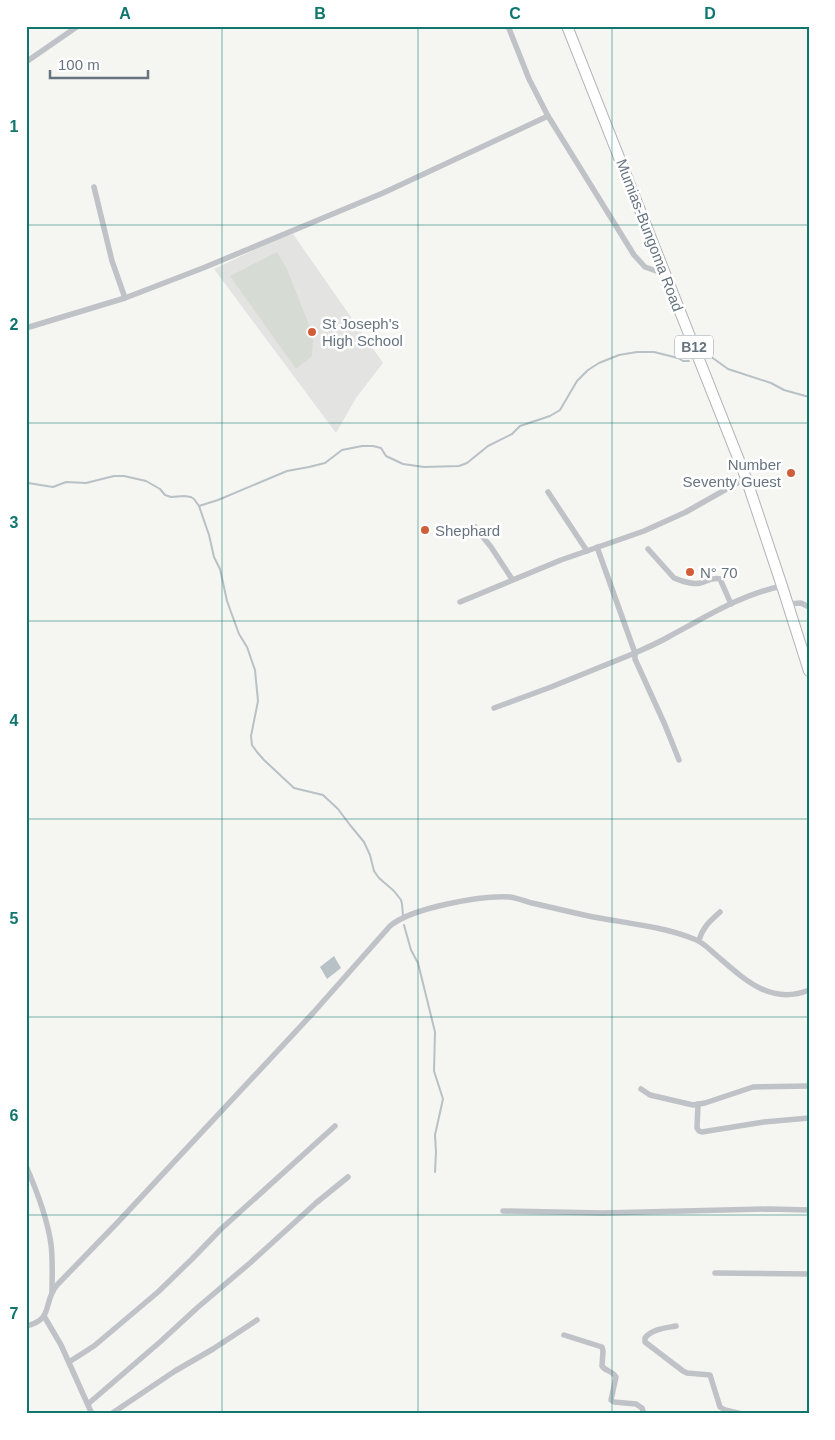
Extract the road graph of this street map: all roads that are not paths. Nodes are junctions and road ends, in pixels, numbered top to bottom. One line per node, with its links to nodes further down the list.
1 (78, 26): 4 (street)
2 (508, 26): 5 (street)
3 (567, 26): 7 (highway, Mumias-Bungoma Road / B12)
4 (26, 62)
5 (548, 116): 7 (street); 8 (street)
6 (94, 187): 8 (street)
7 (665, 274): 10 (highway, Mumias-Bungoma Road / B12)
8 (124, 298): 9 (street)
9 (26, 328)
10 (746, 478): 13 (street); 17 (highway, Mumias-Bungoma Road / B12)
11 (548, 492): 15 (street)
12 (475, 527): 16 (street)
13 (597, 547): 15 (street); 22 (street)
14 (648, 549): 19 (street)
15 (587, 551): 16 (street)
16 (512, 579): 18 (street)
17 (782, 586): 19 (street); 20 (highway, Mumias-Bungoma Road / B12)
18 (460, 602)
19 (731, 604): 22 (street)
20 (788, 604): 21 (street); 23 (highway, Mumias-Bungoma Road / B12)
21 (809, 607)
22 (635, 653): 24 (street); 25 (street)
23 (809, 671)
24 (494, 708)
25 (679, 760)
26 (720, 912): 27 (street)
27 (699, 941): 28 (street); 40 (street)
28 (809, 990)
29 (809, 1086): 31 (street)
30 (641, 1089): 31 (street)
31 (698, 1104): 32 (street)
32 (809, 1118)
33 (335, 1126): 46 (street)
34 (26, 1166): 40 (street)
35 (348, 1177): 47 (street)
36 (809, 1210): 37 (street)
37 (503, 1211)
38 (715, 1273): 39 (street)
39 (809, 1274)
40 (52, 1292): 41 (street)
41 (44, 1316): 43 (street); 46 (street)
42 (256, 1320): 50 (street)
43 (26, 1326)
44 (676, 1326): 48 (street)
45 (564, 1335): 51 (street)
46 (70, 1362): 47 (street)
47 (88, 1404): 49 (street)
48 (720, 1411): 52 (street)
49 (92, 1414)
50 (111, 1414)
51 (644, 1414)
52 (742, 1414)

